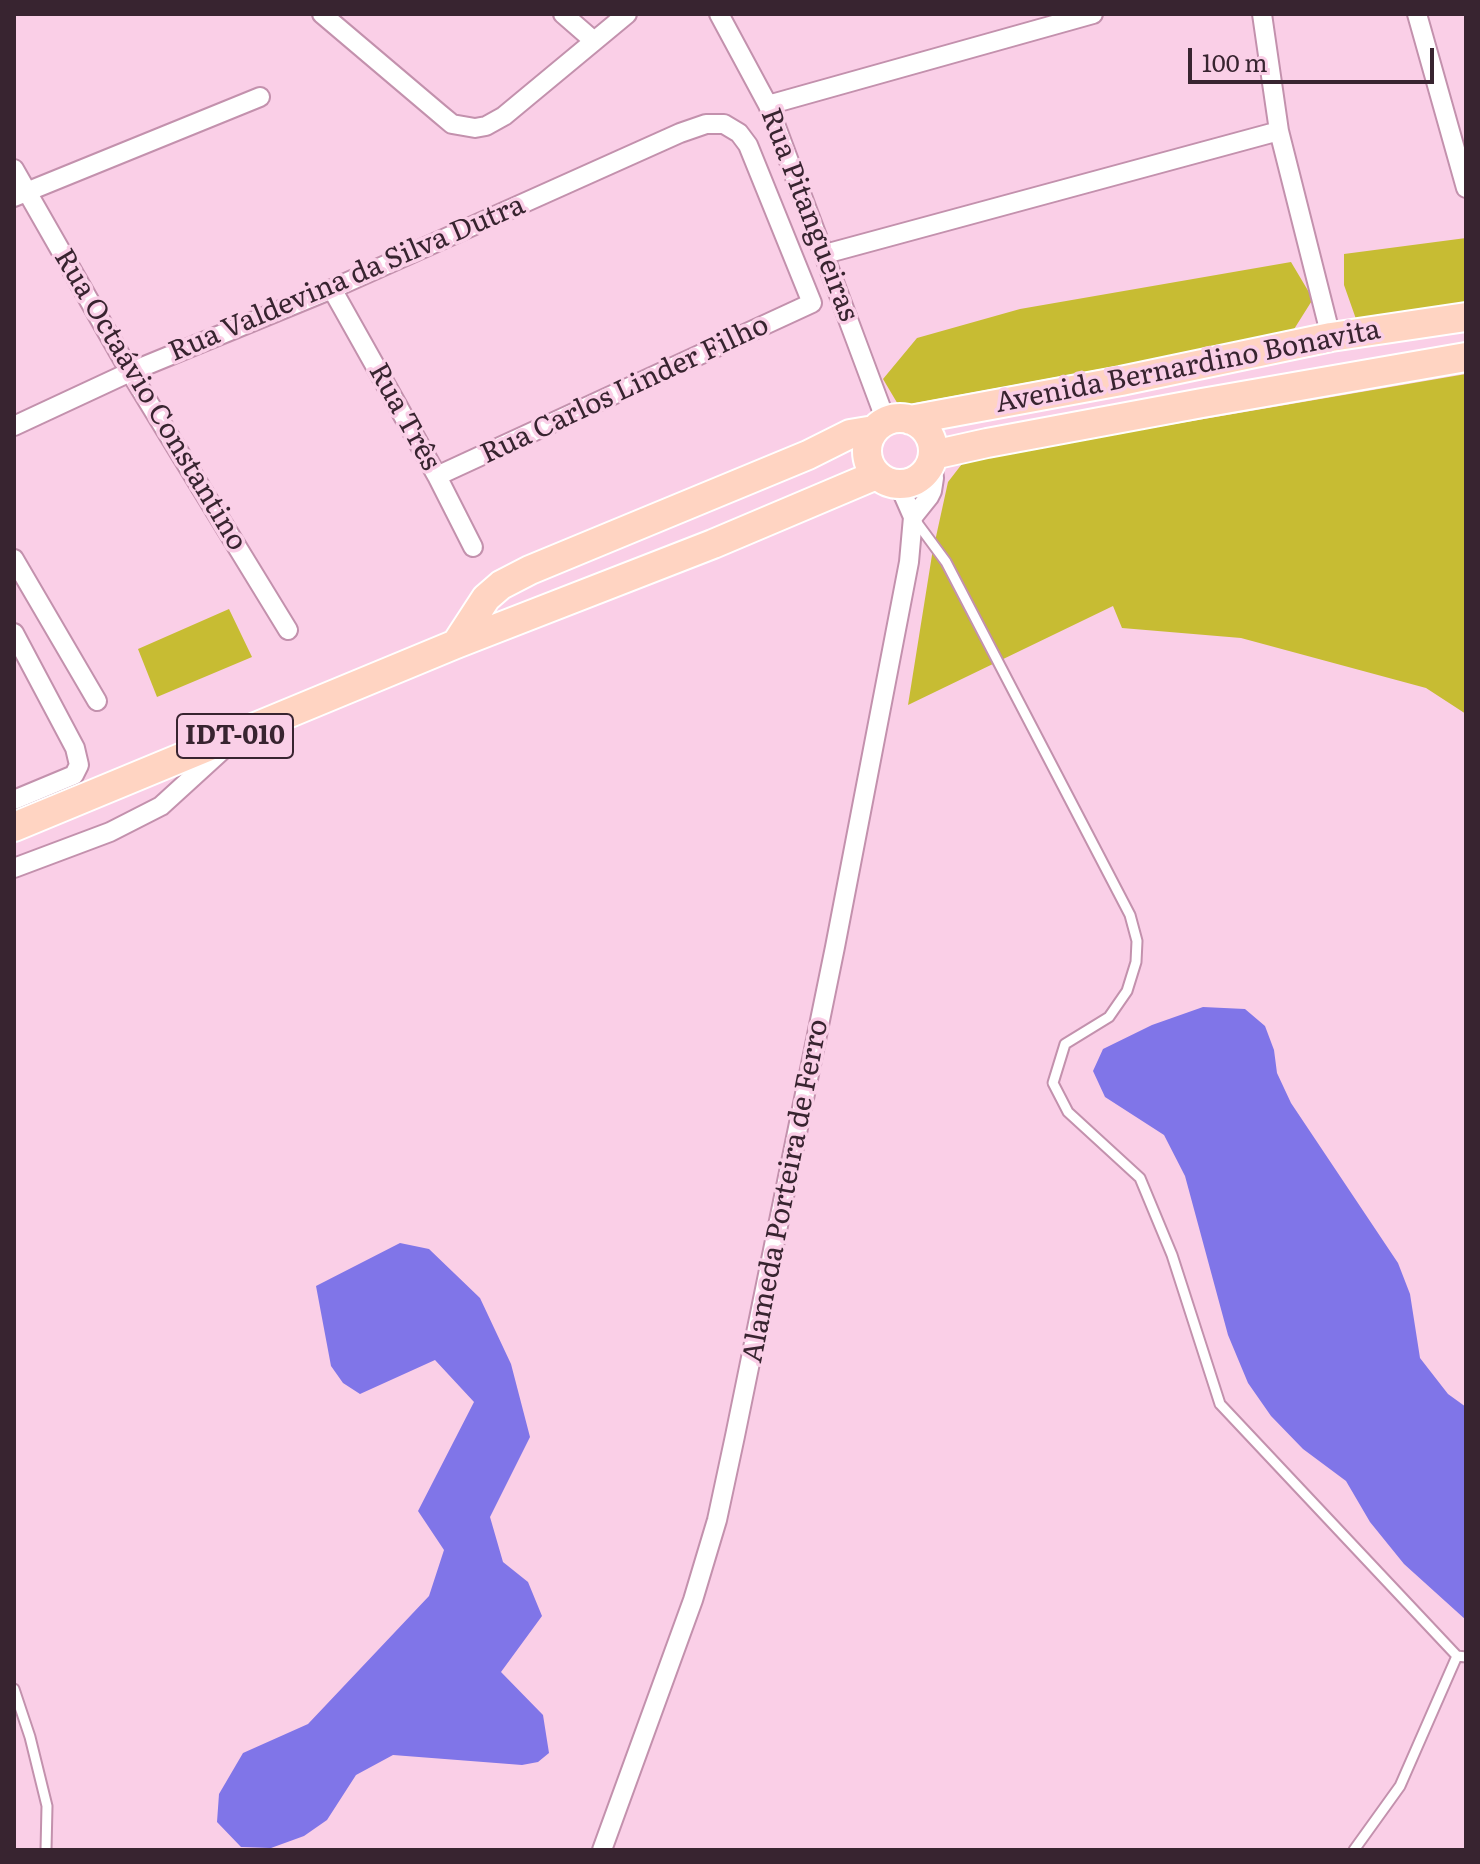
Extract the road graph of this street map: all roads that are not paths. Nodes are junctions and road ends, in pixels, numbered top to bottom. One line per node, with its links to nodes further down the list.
1 (322, 14): 8 (street)
2 (563, 14): 8 (street)
3 (627, 14): 8 (street)
4 (719, 14): 10 (street, Rua Pitangueiras)
5 (1093, 14): 10 (street)
6 (1262, 14): 11 (street)
7 (1417, 14): 13 (street)
8 (594, 41)
9 (260, 97): 14 (street)
10 (768, 105): 15 (street, Rua Pitangueiras)
11 (1279, 131): 15 (street); 19 (street)
12 (14, 169): 14 (street, Rua Octaávio Constantino)
13 (1466, 188)
14 (21, 194): 21 (street, Rua Octaávio Constantino)
15 (825, 254): 22 (street, Rua Pitangueiras)
16 (332, 289): 17 (street, Rua Valdevina da Silva Dutra); 21 (street, Rua Valdevina da Silva Dutra); 25 (street, Rua Três)
17 (812, 303): 25 (street, Rua Carlos Linder Filho)
18 (1466, 317): 19 (main road, Avenida Bernardino Bonavita)
19 (1331, 337): 22 (main road, Avenida Bernardino Bonavita)
20 (1466, 357): 24 (main road, Avenida Bernardino Bonavita)
21 (130, 372): 23 (street, Rua Valdevina da Silva Dutra); 32 (street, Rua Octaávio Constantino)
22 (890, 423): 24 (main road); 26 (main road); 27 (main road, Avenida Bernardino Bonavita)
23 (14, 426)
24 (932, 457): 26 (main road, Avenida Bernardino Bonavita); 28 (street, Alameda Porteira de Ferro)
25 (437, 476): 30 (street, Rua Três)
26 (887, 480): 28 (street, Alameda Porteira de Ferro); 29 (main road, Avenida Bernardino Bonavita)
27 (697, 500): 29 (main road); 34 (main road, Avenida Bernardino Bonavita)
28 (913, 517): 40 (lane); 43 (street, Alameda Porteira de Ferro)
29 (713, 544): 34 (main road, Avenida Bernardino Bonavita)
30 (473, 547)
31 (14, 559): 35 (street)
32 (288, 630)
33 (14, 633): 37 (street)
34 (456, 644): 36 (main road, IDT-010)
35 (97, 701)
36 (240, 734): 38 (main road, IDT-010); 39 (street)
37 (14, 800)
38 (14, 827)
39 (14, 868)
40 (1462, 1656): 44 (lane)
41 (14, 1689): 42 (lane)
42 (46, 1850)
43 (602, 1850)
44 (1354, 1850)

